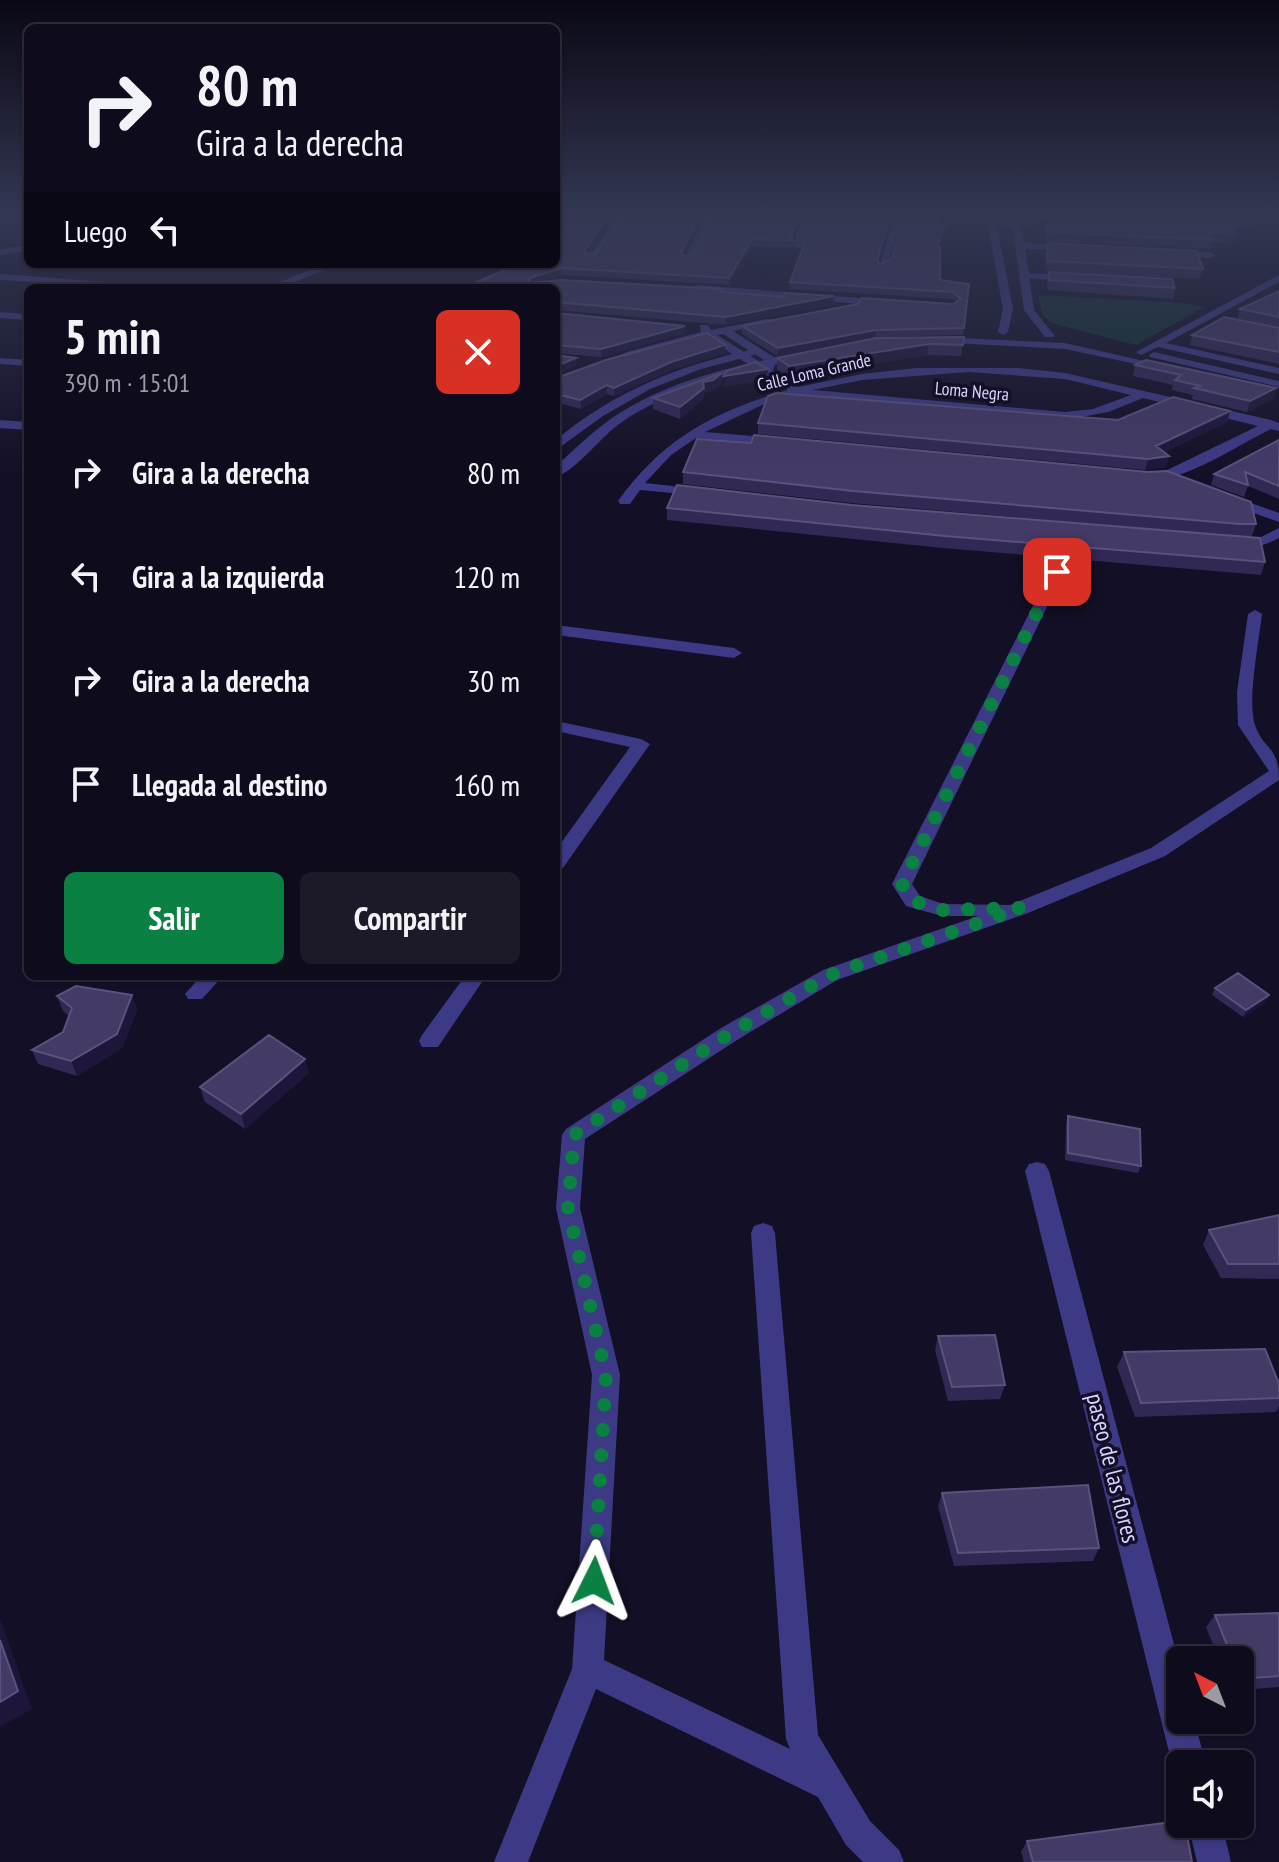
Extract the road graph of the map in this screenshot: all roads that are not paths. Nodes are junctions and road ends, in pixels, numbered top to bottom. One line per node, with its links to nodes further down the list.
1 (860, 301): 5 (street)
2 (1006, 301): 16 (street)
3 (1027, 301): 17 (street)
4 (1236, 301): 10 (street)
5 (870, 302): 6 (street); 7 (street)
6 (897, 303)
7 (830, 311)
8 (0, 315): 9 (street)
9 (24, 317)
10 (1204, 318): 12 (street); 19 (street)
11 (777, 321): 15 (street)
12 (1219, 321)
13 (689, 326): 14 (street)
14 (706, 330): 15 (street); 23 (street); 27 (street)
15 (723, 330): 20 (street)
16 (1003, 332): 17 (street); 34 (street)
17 (1049, 335): 21 (street)
18 (806, 344): 20 (street)
19 (1157, 344): 21 (street); 30 (street)
20 (759, 351): 23 (street); 28 (street)
21 (1141, 352): 32 (street)
22 (817, 353): 28 (street)
23 (739, 355): 29 (street); 40 (street)
24 (571, 360): 27 (street)
25 (0, 361): 26 (street)
26 (24, 363)
27 (601, 363): 31 (street)
28 (771, 365): 29 (street); 33 (street)
29 (754, 366): 42 (street)
30 (1279, 371)
31 (560, 380)
32 (1279, 384)
33 (798, 392): 35 (street, Calle Loma Grande); 35 (street, Loma Negra); 39 (street, Calle Loma Grande)
34 (1279, 394)
35 (1140, 395): 38 (street, Calle Loma Grande)
36 (0, 424): 37 (street)
37 (24, 426)
38 (1275, 426): 44 (street)
39 (692, 434): 41 (street); 46 (street, Calle Loma Grande)
40 (560, 443)
41 (785, 443)
42 (560, 469)
43 (1129, 476): 44 (street)
44 (1165, 476): 45 (street)
45 (1179, 481)
46 (637, 486): 48 (street); 49 (street, Calle Loma Grande)
47 (1207, 492): 50 (street)
48 (713, 494)
49 (625, 501)
50 (1279, 518)
51 (1279, 532): 52 (street)
52 (1221, 541)
53 (1057, 572): 60 (street)
54 (1255, 614): 58 (street)
55 (560, 631): 56 (street)
56 (734, 653)
57 (560, 727): 59 (street)
58 (1279, 772): 60 (street)
59 (560, 858)
60 (1021, 908): 67 (street)
61 (209, 980): 63 (street)
62 (473, 980): 64 (street)
63 (195, 994)
64 (430, 1041)
65 (1037, 1171): 68 (street, paseo de las flores)
66 (763, 1233): 69 (street)
67 (588, 1669): 69 (street); 71 (street)
68 (1185, 1750)
69 (829, 1785): 72 (street)
70 (1208, 1838): 73 (street)
71 (511, 1862)
72 (887, 1862)
73 (1214, 1862)

